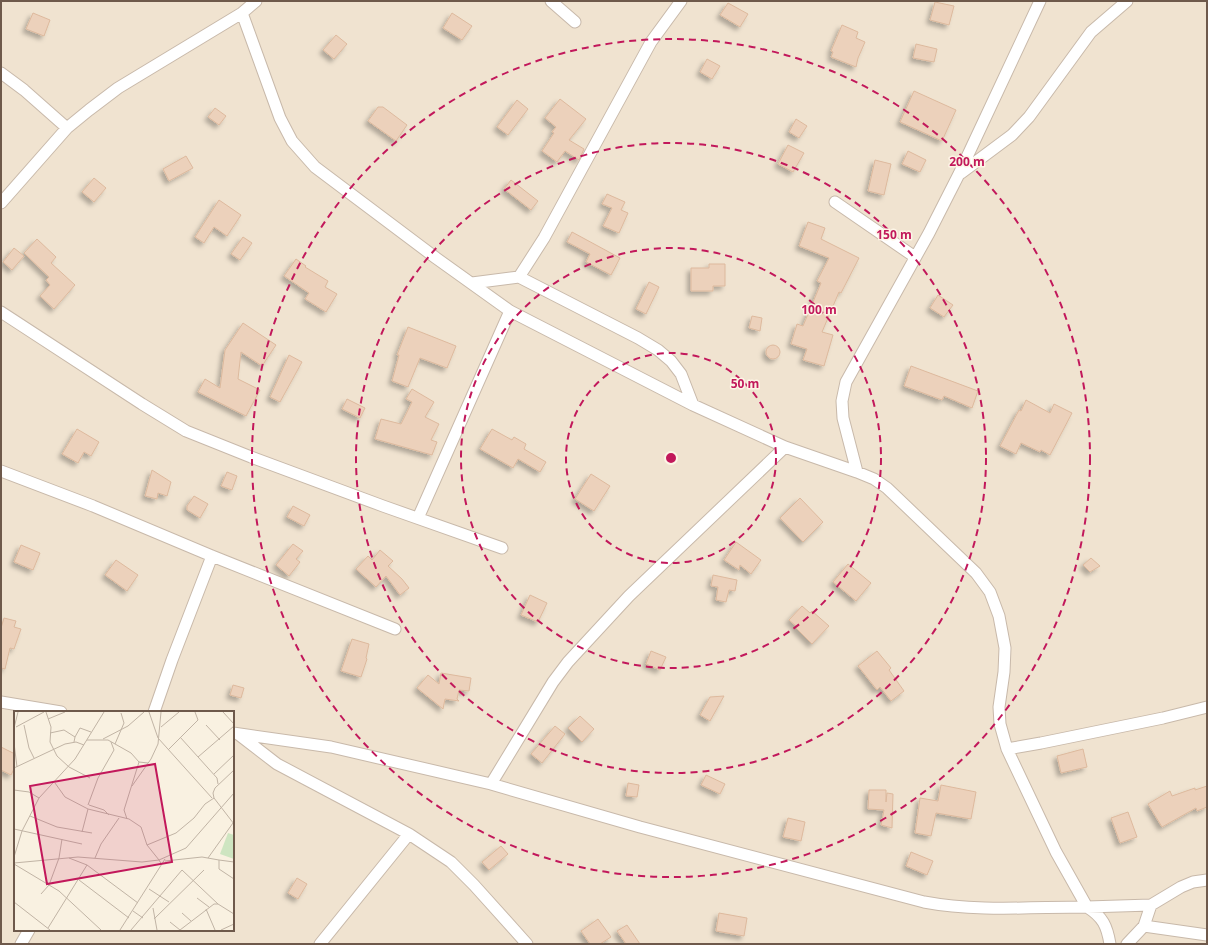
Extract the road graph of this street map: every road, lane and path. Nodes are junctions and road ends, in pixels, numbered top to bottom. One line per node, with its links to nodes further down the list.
1 (256, 1): 6 (street)
2 (551, 1): 7 (street)
3 (681, 1): 14 (street)
4 (1040, 1): 10 (street)
5 (1127, 1): 10 (street)
6 (242, 13): 9 (street); 15 (street)
7 (576, 22)
8 (1, 73): 9 (street)
9 (67, 128): 12 (street)
10 (960, 174): 13 (street)
11 (836, 202): 13 (street)
12 (1, 203)
13 (915, 257): 21 (street)
14 (519, 277): 15 (street); 18 (street)
15 (472, 283): 16 (street)
16 (510, 311): 18 (street); 22 (street)
17 (1, 312): 22 (street)
18 (693, 405): 19 (street)
19 (785, 447): 21 (street); 32 (street)
20 (1, 471): 24 (street)
21 (857, 472): 31 (street)
22 (418, 518): 23 (street)
23 (502, 548)
24 (212, 556): 25 (street); 29 (street)
25 (394, 629)
26 (1, 702): 28 (street)
27 (1207, 707): 31 (street)
28 (54, 711)
29 (154, 711)
30 (235, 734): 32 (street); 33 (street)
31 (1007, 749): 36 (street)
32 (491, 784): 36 (street)
33 (409, 834): 41 (street); 42 (street)
34 (1207, 880): 35 (street)
35 (1152, 905): 36 (street); 37 (street)
36 (1087, 907): 43 (street)
37 (1144, 926): 39 (street); 44 (street)
38 (28, 931): 40 (street)
39 (1207, 935)
40 (21, 944)
41 (320, 944)
42 (527, 944)
43 (1110, 944)
44 (1127, 944)

